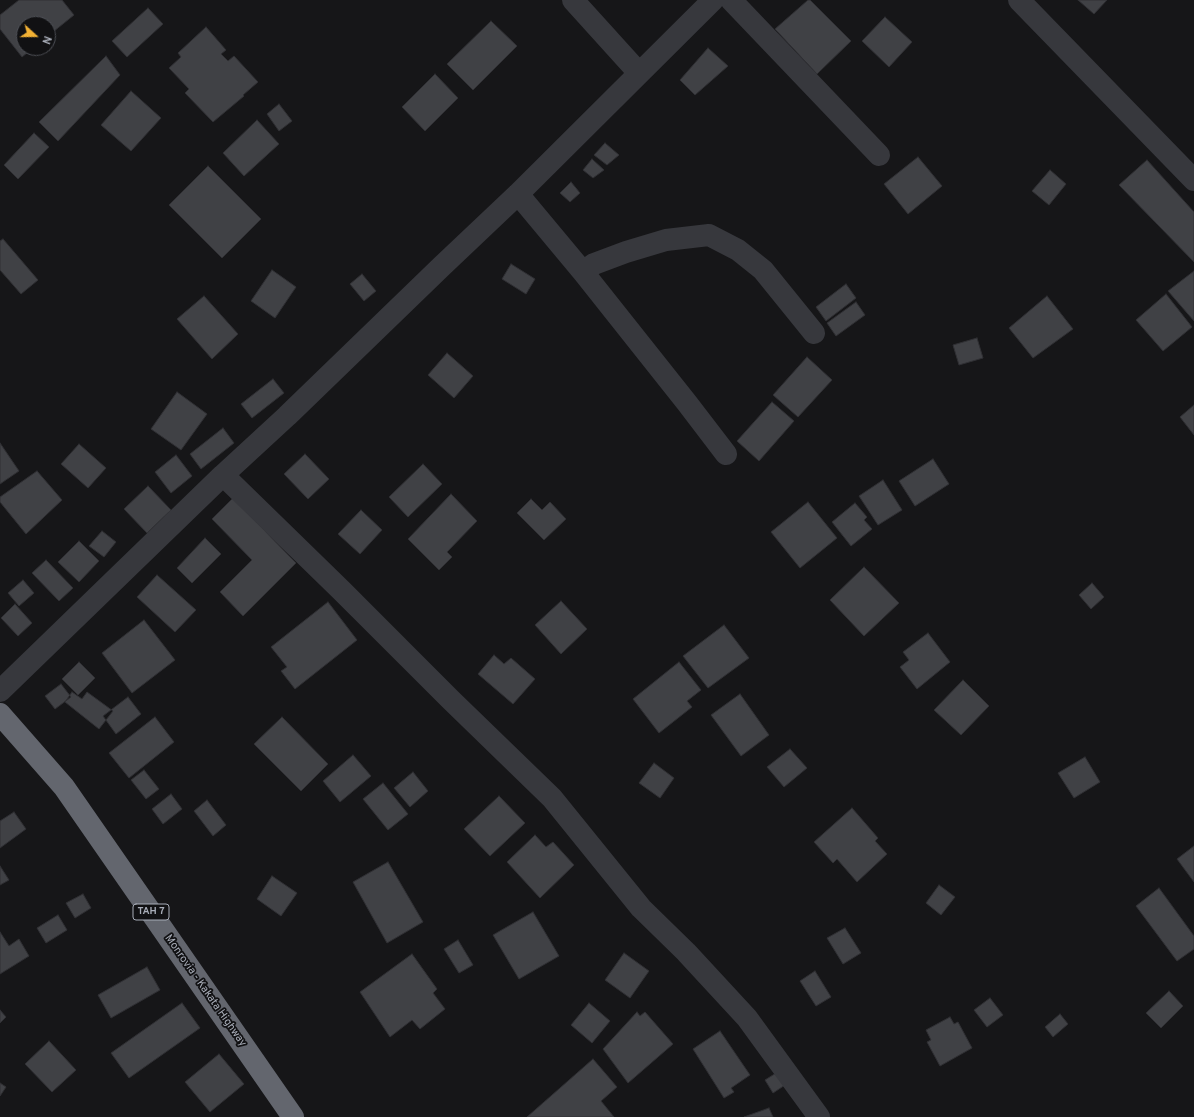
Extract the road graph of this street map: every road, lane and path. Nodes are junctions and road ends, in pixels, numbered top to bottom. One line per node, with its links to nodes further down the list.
1 (573, 0): 5 (street)
2 (713, 0): 5 (street)
3 (731, 0): 6 (street)
4 (1019, 0): 7 (street)
5 (639, 73): 8 (street)
6 (879, 155)
7 (1194, 180)
8 (518, 194): 9 (street); 12 (street)
9 (583, 272): 10 (street); 11 (street)
10 (814, 333)
11 (726, 454)
12 (223, 475): 13 (street); 16 (street)
13 (0, 691)
14 (0, 714): 15 (highway, Monrovia - Kakata Highway / TAH 7)
15 (293, 1117)
16 (819, 1117)

